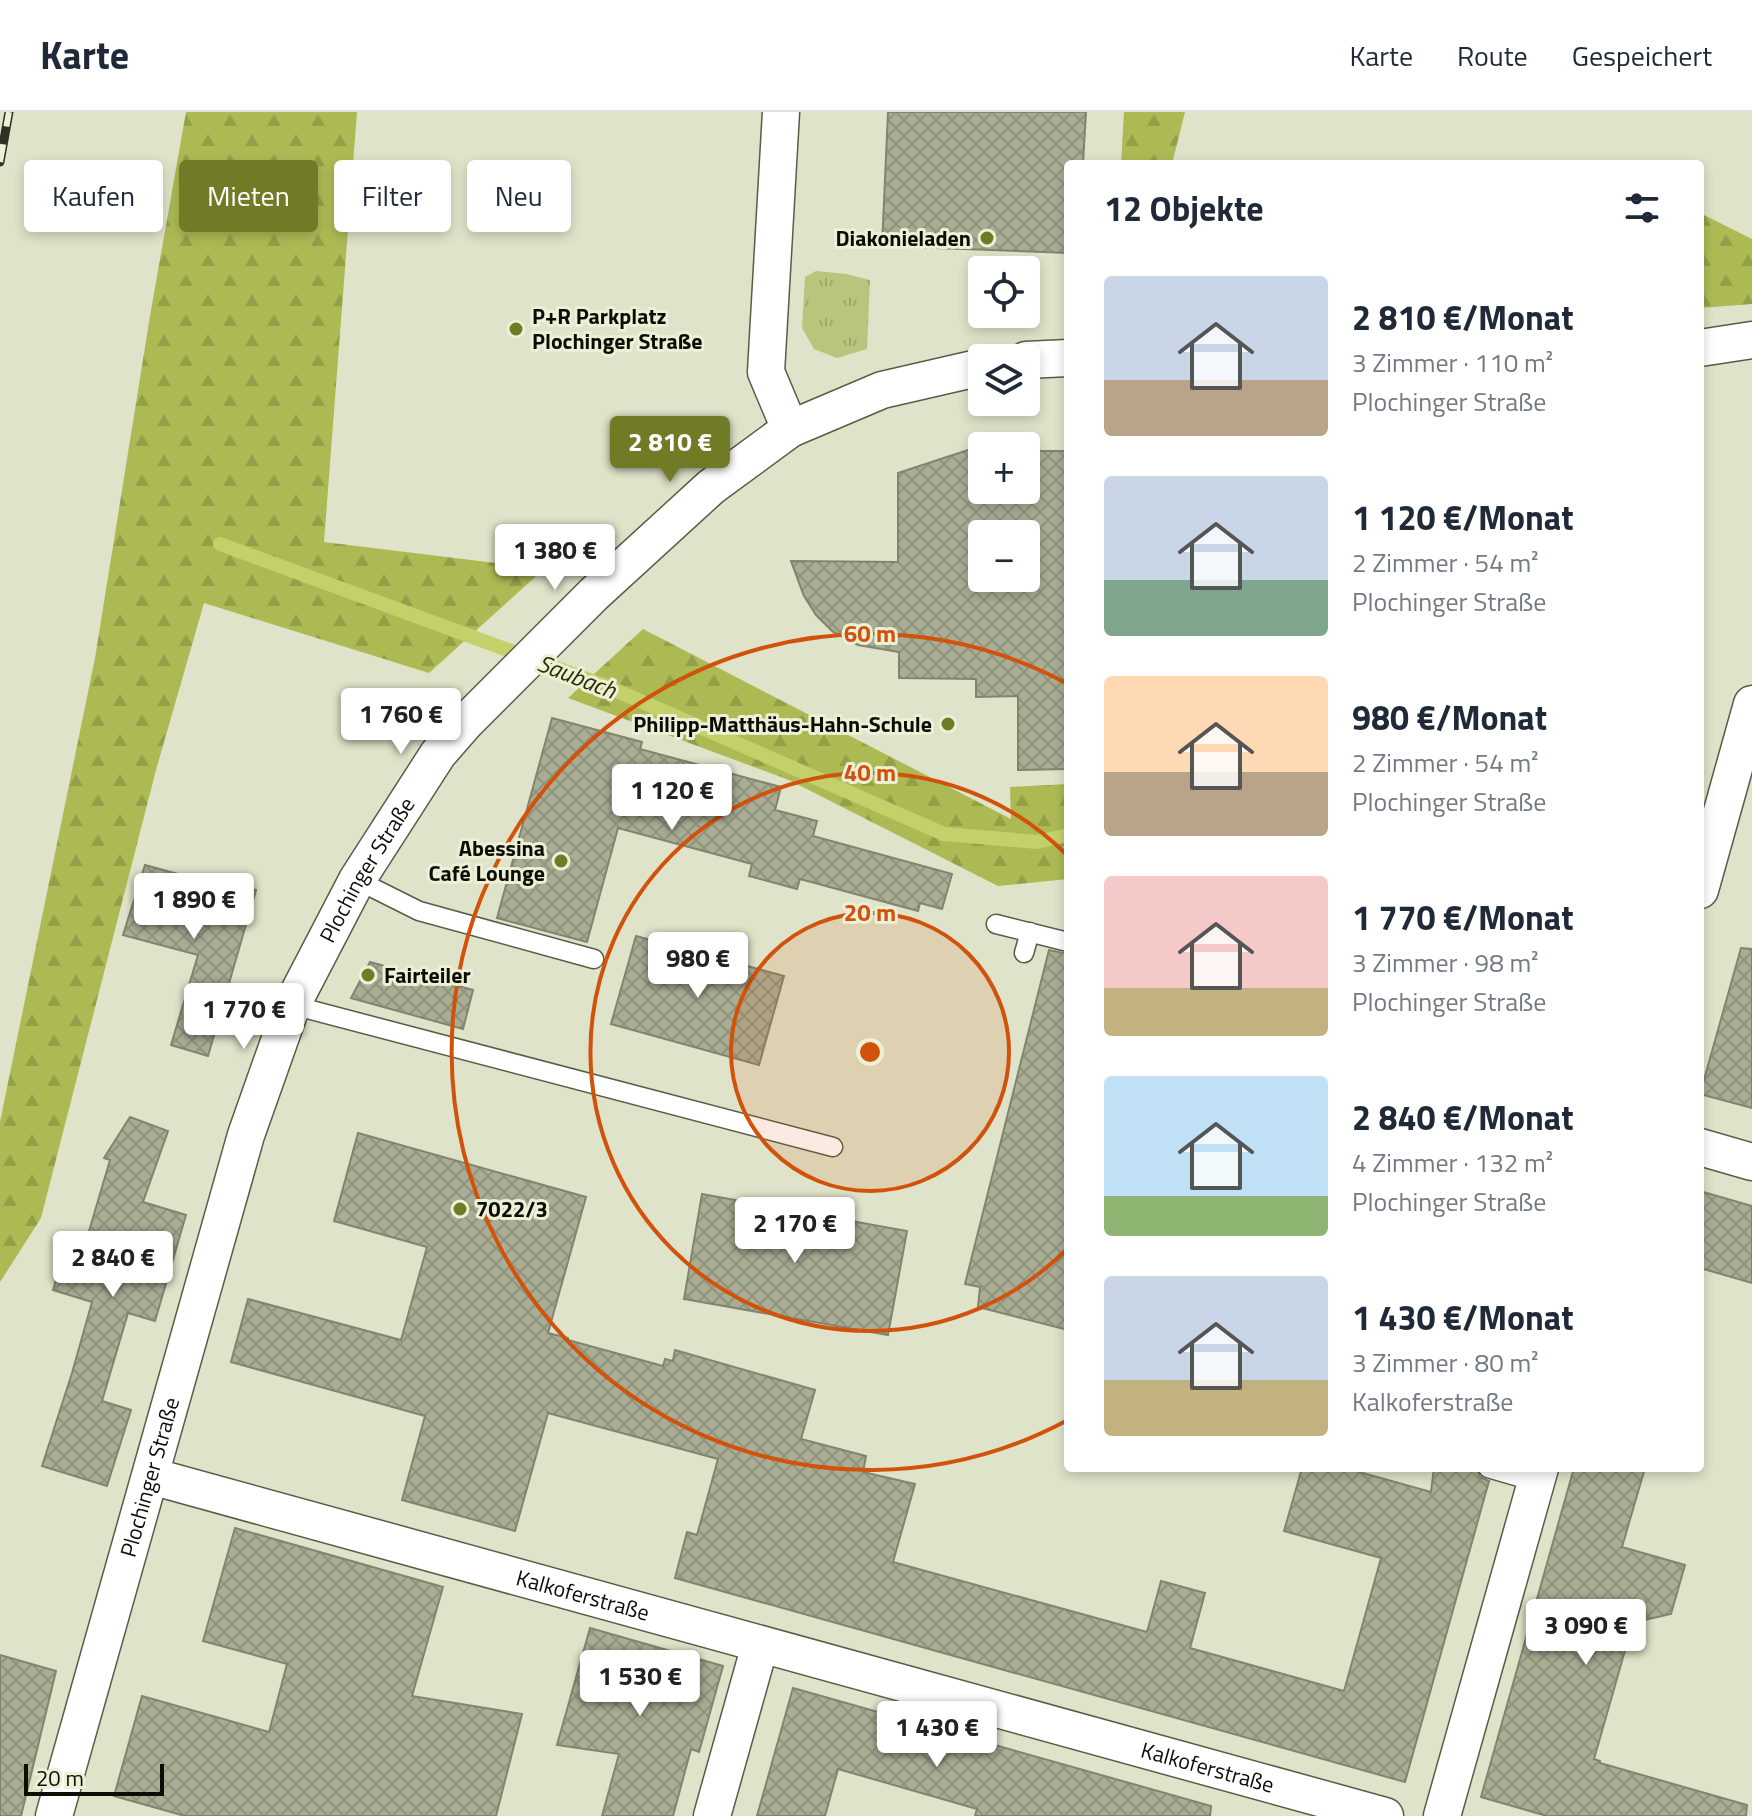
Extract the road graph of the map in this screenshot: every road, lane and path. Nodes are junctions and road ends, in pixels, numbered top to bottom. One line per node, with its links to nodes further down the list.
1 (781, 112): 7 (street)
2 (1752, 340): 3 (street)
3 (1704, 347)
4 (1064, 358): 5 (street)
5 (1040, 359)
6 (968, 370): 7 (street, Plochinger Straße)
7 (790, 429): 10 (street, Plochinger Straße)
8 (1752, 704): 9 (street)
9 (1704, 876)
10 (357, 880): 15 (lane); 16 (street, Plochinger Straße)
11 (996, 924): 12 (lane)
12 (1030, 932): 13 (lane); 14 (lane)
13 (1064, 941)
14 (1024, 953)
15 (594, 959)
16 (292, 1005): 17 (lane); 22 (street, Plochinger Straße)
17 (833, 1147)
18 (1704, 1148): 19 (street)
19 (1752, 1162)
20 (1517, 1472): 21 (lane)
21 (1538, 1475): 27 (street)
22 (151, 1476): 23 (street, Kalkoferstraße); 24 (street, Plochinger Straße)
23 (760, 1645): 25 (street); 26 (street, Kalkoferstraße)
24 (62, 1814)
25 (712, 1816)
26 (1385, 1816)
27 (1442, 1816)

